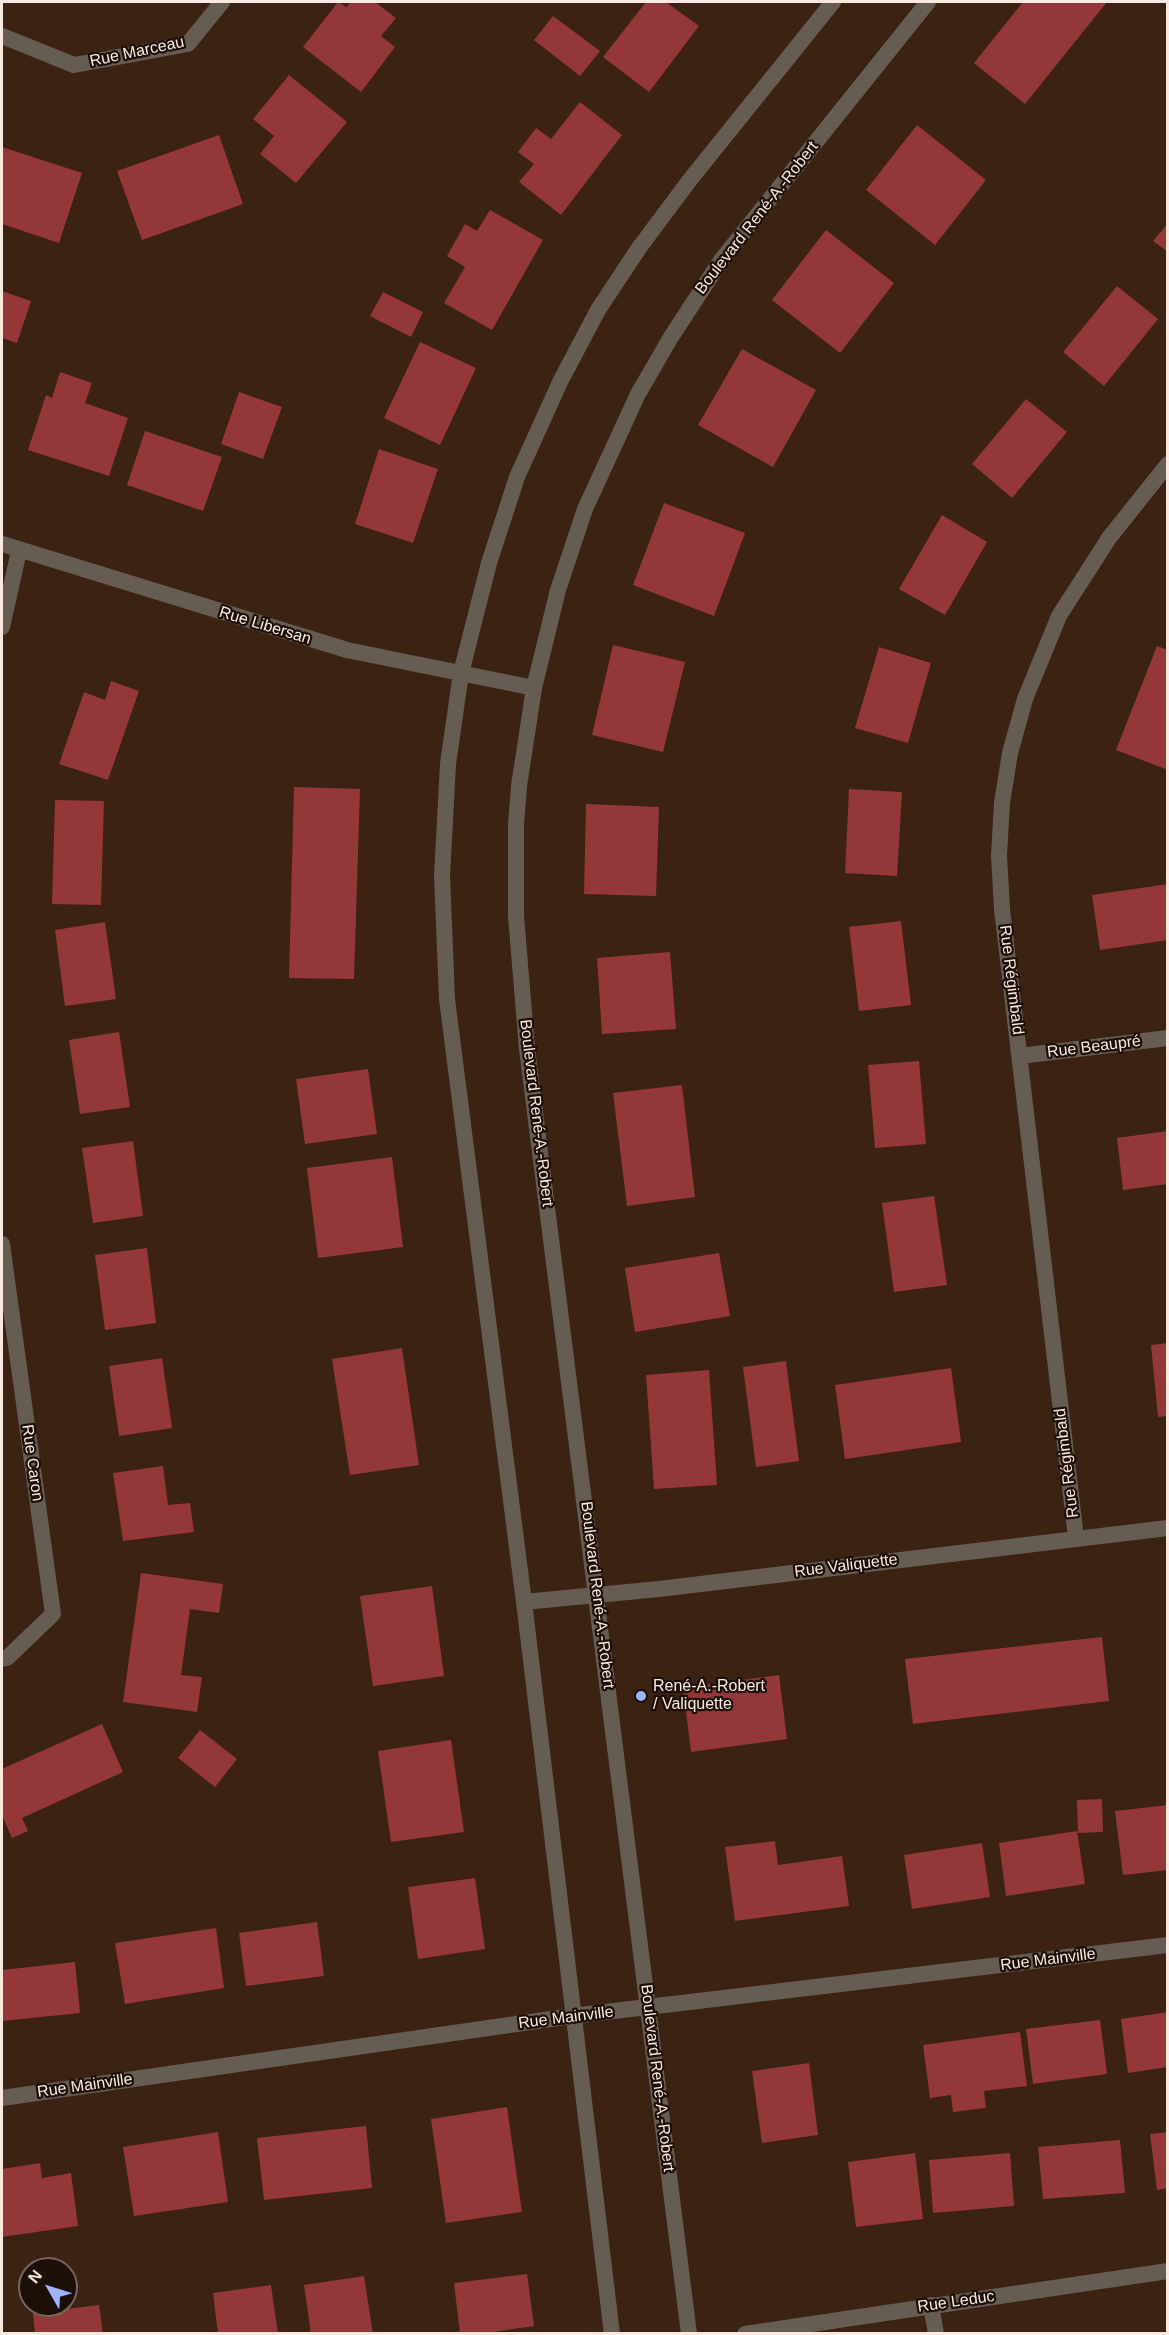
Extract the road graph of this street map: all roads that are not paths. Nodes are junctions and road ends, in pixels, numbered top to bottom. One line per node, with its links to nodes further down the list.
1 (222, 2): 4 (street, Rue Marceau)
2 (833, 2): 9 (street)
3 (928, 2): 10 (street, Boulevard René-A.-Robert)
4 (2, 36)
5 (1167, 464): 12 (street, Rue Régimbald)
6 (2, 544): 7 (street, Rue Libersan)
7 (19, 551): 8 (street); 9 (street, Rue Libersan)
8 (2, 627)
9 (461, 673): 10 (street, Rue Libersan); 17 (street)
10 (534, 688): 16 (street, Boulevard René-A.-Robert)
11 (1167, 1038): 12 (street, Rue Beaupré)
12 (1020, 1056): 15 (street, Rue Régimbald)
13 (2, 1244): 18 (street, Rue Caron)
14 (1167, 1528): 15 (street, Rue Valiquette)
15 (1076, 1538): 16 (street, Rue Valiquette)
16 (596, 1595): 17 (street, Rue Valiquette); 20 (street, Boulevard René-A.-Robert)
17 (524, 1602): 21 (street)
18 (2, 1659)
19 (1167, 1946): 20 (street, Rue Mainville)
20 (648, 2008): 21 (street, Rue Mainville); 27 (street, Boulevard René-A.-Robert)
21 (572, 2016): 22 (street, Rue Mainville); 26 (street)
22 (2, 2098)
23 (1167, 2271): 24 (street, Rue Leduc)
24 (931, 2305): 25 (street, Rue Leduc); 29 (street)
25 (795, 2330): 28 (street, Rue Leduc)
26 (612, 2334)
27 (689, 2334)
28 (745, 2334)
29 (936, 2334)

